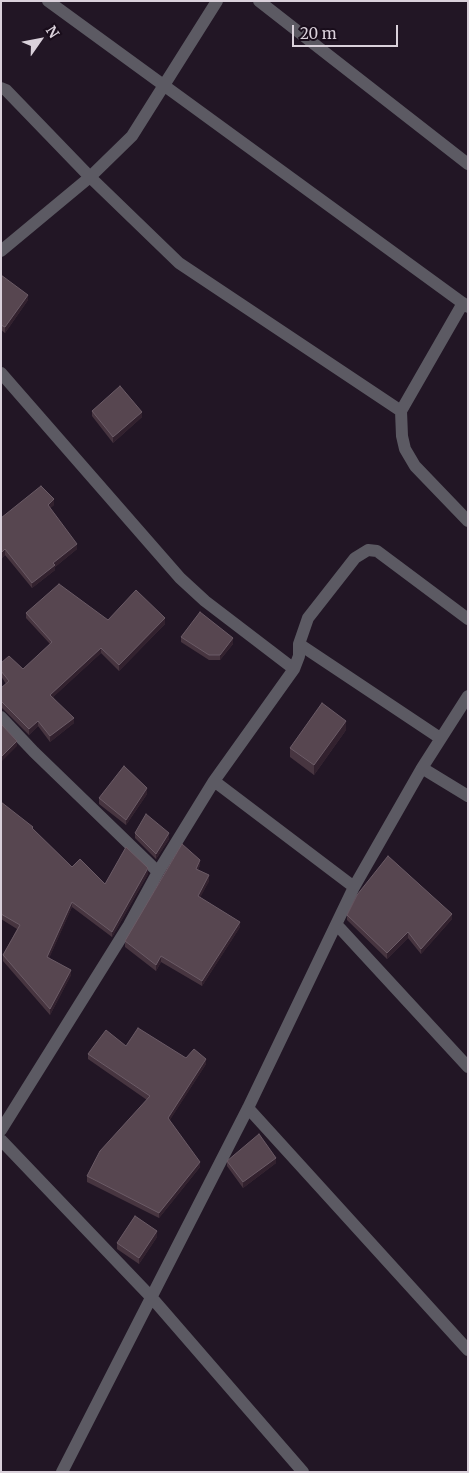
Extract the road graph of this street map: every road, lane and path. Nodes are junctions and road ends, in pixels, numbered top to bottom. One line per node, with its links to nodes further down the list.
1 (48, 1): 4 (street)
2 (218, 1): 4 (street)
3 (259, 1): 6 (street)
4 (165, 87): 7 (street); 9 (street)
5 (1, 88): 7 (street)
6 (468, 164)
7 (90, 177): 8 (street); 11 (street)
8 (1, 251)
9 (465, 305): 11 (street)
10 (1, 373): 15 (street)
11 (402, 411): 12 (street)
12 (468, 521)
13 (468, 619): 14 (street)
14 (299, 644): 15 (street); 18 (street)
15 (294, 669): 20 (street)
16 (468, 696): 18 (street)
17 (1, 717): 22 (street)
18 (440, 738): 19 (street)
19 (422, 768): 21 (street); 23 (street)
20 (214, 781): 22 (street); 23 (street)
21 (468, 796)
22 (158, 872): 27 (street)
23 (354, 887): 24 (street)
24 (337, 925): 25 (street); 26 (street)
25 (468, 1067)
26 (248, 1108): 29 (street); 30 (street)
27 (1, 1130)
28 (1, 1140): 29 (street)
29 (152, 1298): 31 (street); 32 (street)
30 (468, 1350)
31 (62, 1472)
32 (303, 1472)

